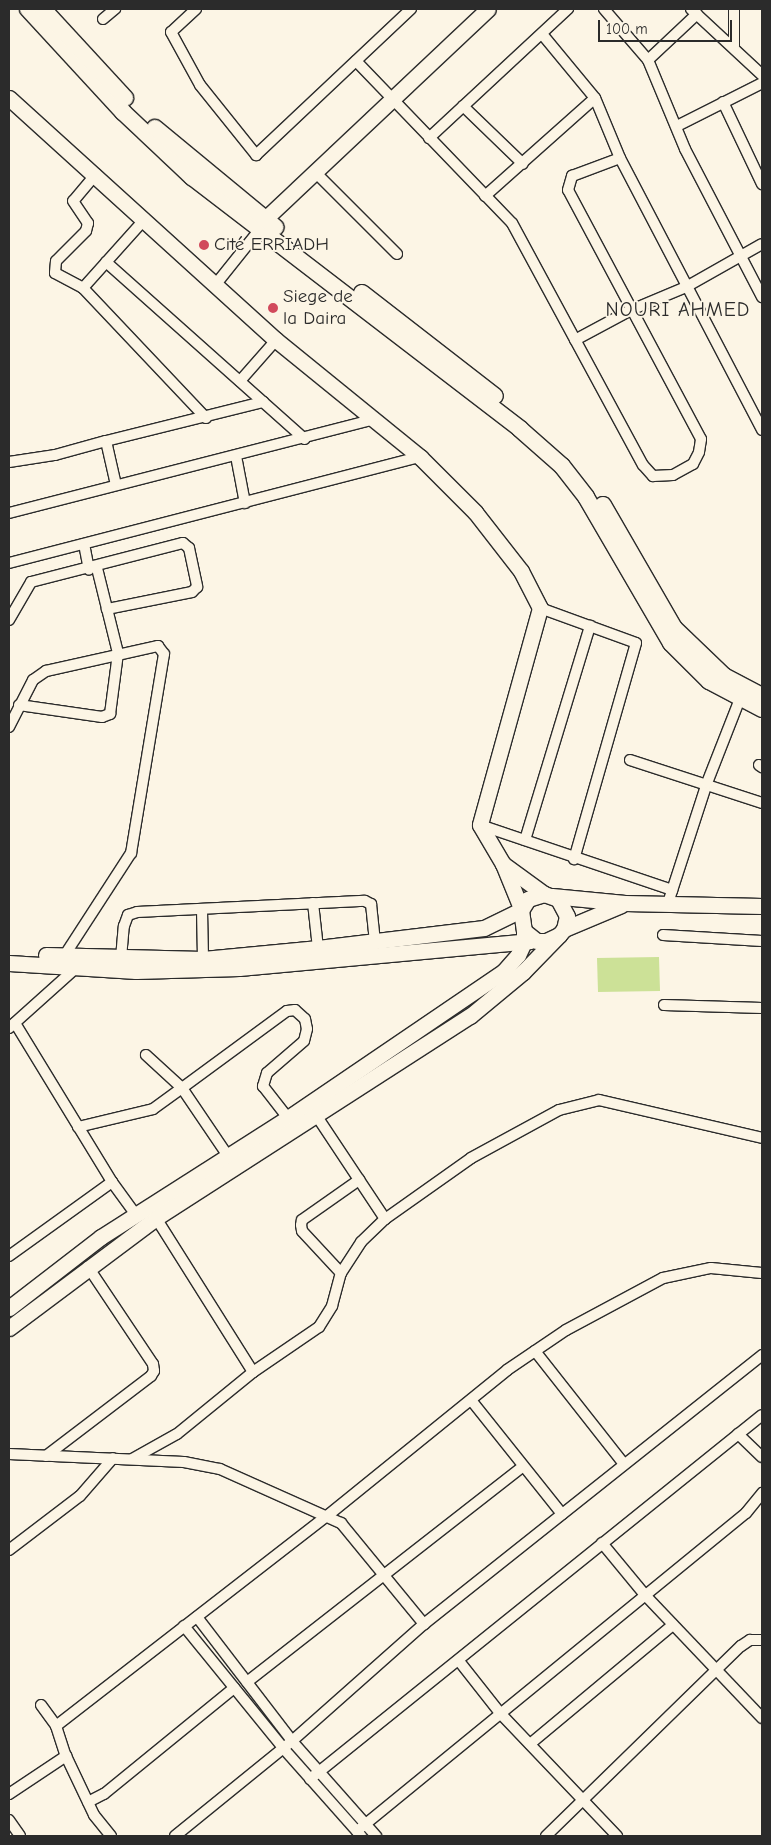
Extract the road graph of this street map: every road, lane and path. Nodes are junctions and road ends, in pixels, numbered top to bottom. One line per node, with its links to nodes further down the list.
1 (28, 9): 32 (main road)
2 (44, 9): 32 (main road)
3 (115, 9): 11 (street)
4 (196, 9): 15 (street)
5 (411, 9): 15 (street)
6 (488, 9): 20 (main road)
7 (568, 9): 12 (street)
8 (604, 9): 14 (street)
9 (734, 9): 13 (street)
10 (694, 12): 13 (street); 14 (street)
11 (103, 19)
12 (542, 34): 19 (street); 22 (street)
13 (734, 46): 16 (street)
14 (648, 60): 23 (street)
15 (356, 61): 20 (street)
16 (762, 75)
17 (762, 83): 21 (street)
18 (9, 98): 28 (main road)
19 (596, 98): 25 (street); 26 (street)
20 (392, 100): 24 (street); 27 (main road)
21 (723, 102): 23 (street); 29 (street)
22 (463, 106): 24 (street); 26 (street)
23 (677, 126): 35 (street)
24 (429, 138): 30 (street)
25 (620, 158): 38 (street); 41 (street)
26 (523, 164): 30 (street)
27 (315, 172): 32 (main road); 34 (street)
28 (96, 174): 31 (main road); 39 (street)
29 (762, 184)
30 (485, 196): 43 (street)
31 (145, 219): 36 (street); 37 (main road)
32 (263, 224): 37 (street); 65 (main road); 66 (main road)
33 (762, 244): 35 (street)
34 (397, 254)
35 (740, 256): 38 (street); 40 (street)
36 (106, 262): 39 (street); 44 (street)
37 (216, 284): 42 (main road)
38 (686, 287): 41 (street); 48 (street)
39 (83, 288): 46 (street)
40 (762, 297)
41 (631, 310): 43 (street); 43 (street)
42 (276, 340): 44 (street); 47 (main road)
43 (575, 340)
44 (240, 382): 45 (street)
45 (263, 402): 46 (street); 49 (street)
46 (206, 418): 50 (street)
47 (374, 419): 49 (street); 52 (main road)
48 (762, 430)
49 (305, 439): 51 (street)
50 (106, 441): 53 (street); 54 (street)
51 (236, 456): 54 (street); 55 (street)
52 (420, 458): 55 (street); 60 (main road)
53 (9, 462)
54 (116, 485): 56 (street)
55 (245, 503): 57 (street)
56 (9, 513)
57 (84, 544): 58 (street); 59 (street)
58 (9, 562)
59 (93, 569): 61 (street); 61 (street); 62 (street)
60 (540, 608): 63 (street); 73 (main road)
61 (107, 609): 64 (street)
62 (9, 620)
63 (590, 626): 74 (street); 75 (street)
64 (118, 653): 67 (street); 67 (street); 91 (street)
65 (762, 696)
66 (740, 700): 68 (main road); 71 (street)
67 (19, 705): 69 (street)
68 (762, 710)
69 (9, 727)
70 (630, 760): 71 (street)
71 (707, 783): 72 (street); 78 (street)
72 (762, 803)
73 (480, 825): 74 (street); 76 (main road)
74 (525, 840): 75 (street)
75 (574, 859): 78 (street)
76 (503, 864): 77 (main road); 82 (main road)
77 (548, 895): 80 (main road); 82 (main road); 84 (main road)
78 (670, 897): 80 (main road); 81 (main road)
79 (313, 903): 83 (street); 88 (street); 89 (street)
80 (625, 903): 84 (main road)
81 (762, 906)
82 (521, 909): 86 (main road); 88 (main road)
83 (202, 910): 92 (street); 93 (street)
84 (556, 935): 86 (main road); 101 (main road)
85 (664, 935): 87 (street)
86 (524, 936): 95 (main road); 102 (main road)
87 (762, 941)
88 (375, 942): 89 (main road)
89 (318, 948): 93 (main road)
90 (9, 953): 91 (main road)
91 (64, 956): 92 (main road)
92 (121, 958): 93 (main road)
93 (203, 959)
94 (9, 963): 95 (main road)
95 (77, 967): 98 (street)
96 (664, 1005): 97 (street)
97 (762, 1008)
98 (12, 1026): 103 (street)
99 (146, 1055): 100 (street)
100 (182, 1088): 102 (street); 103 (street); 105 (street)
101 (316, 1114): 106 (street); 109 (main road)
102 (288, 1118): 105 (main road)
103 (78, 1126): 107 (street)
104 (762, 1138): 110 (street)
105 (228, 1156): 108 (main road)
106 (359, 1180): 110 (street); 113 (street)
107 (112, 1182): 108 (street); 111 (street)
108 (136, 1215): 115 (main road)
109 (156, 1218): 112 (main road); 119 (street)
110 (384, 1219): 113 (street)
111 (9, 1256)
112 (88, 1267): 116 (main road); 124 (street)
113 (341, 1273): 119 (street)
114 (762, 1273): 117 (street)
115 (9, 1308)
116 (9, 1328)
117 (534, 1351): 120 (street); 128 (street)
118 (762, 1355): 128 (street)
119 (253, 1372): 127 (street)
120 (471, 1400): 129 (street); 132 (street)
121 (762, 1415): 122 (street)
122 (738, 1434): 125 (street); 133 (street)
123 (9, 1454): 124 (street)
124 (46, 1456): 126 (street)
125 (762, 1457)
126 (113, 1458): 127 (street); 134 (street)
127 (132, 1459): 132 (street)
128 (624, 1464): 131 (street)
129 (522, 1467): 131 (street); 135 (street)
130 (762, 1493): 136 (street)
131 (562, 1514): 138 (street)
132 (328, 1516): 135 (street); 137 (street)
133 (602, 1543): 136 (street); 142 (street)
134 (9, 1550)
135 (382, 1574): 138 (street); 144 (street)
136 (645, 1595): 139 (street); 147 (street)
137 (197, 1617): 140 (street); 144 (street)
138 (424, 1624): 150 (street)
139 (673, 1625): 143 (street); 151 (street)
140 (184, 1626): 145 (street); 149 (street)
141 (762, 1640): 143 (street)
142 (459, 1661): 147 (street); 154 (street)
143 (717, 1673): 148 (street); 157 (street)
144 (247, 1682): 150 (street)
145 (234, 1688): 152 (street); 158 (street)
146 (41, 1705): 149 (street)
147 (500, 1713): 151 (street); 160 (street)
148 (762, 1718)
149 (56, 1726): 153 (street)
150 (292, 1741): 152 (street); 154 (street)
151 (530, 1744): 157 (street)
152 (283, 1748): 155 (street); 164 (street)
153 (66, 1756): 156 (street); 158 (street)
154 (320, 1772): 155 (street); 160 (street)
155 (310, 1779): 161 (street)
156 (9, 1794)
157 (583, 1801): 166 (street); 167 (street)
158 (88, 1802): 163 (street)
159 (9, 1820): 162 (street)
160 (365, 1823): 161 (street); 165 (street)
161 (359, 1834)
162 (20, 1836)
163 (111, 1836)
164 (176, 1836)
165 (376, 1836)
166 (546, 1836)
167 (617, 1836)

